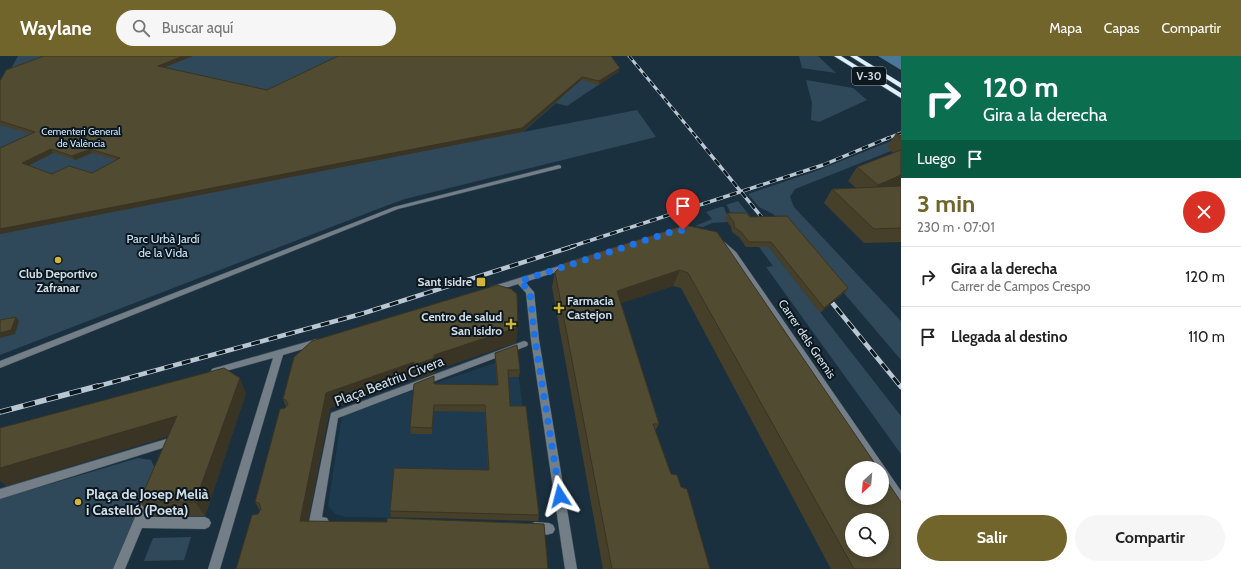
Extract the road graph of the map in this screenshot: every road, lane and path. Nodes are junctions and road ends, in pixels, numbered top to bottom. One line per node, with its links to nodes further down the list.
1 (837, 56): 4 (highway, V-30)
2 (853, 56): 3 (highway, V-30)
3 (901, 86)
4 (901, 96)
5 (559, 167): 13 (street)
6 (711, 237): 16 (street, Carrer dels Gremis)
7 (574, 264): 8 (street)
8 (520, 281): 9 (street); 28 (street)
9 (483, 292)
10 (324, 340): 12 (street)
11 (524, 344): 22 (street, Plaça Beatriu Civera)
12 (279, 353): 14 (street); 27 (street)
13 (0, 365)
14 (203, 374)
15 (167, 456): 19 (street)
16 (874, 461)
17 (889, 482): 20 (street)
18 (152, 490): 21 (street)
19 (0, 494)
20 (901, 500)
21 (138, 522): 23 (street); 26 (street)
22 (330, 522)
23 (206, 523)
24 (525, 528): 25 (street)
25 (549, 529)
26 (119, 569)
27 (214, 569)
28 (571, 569)

